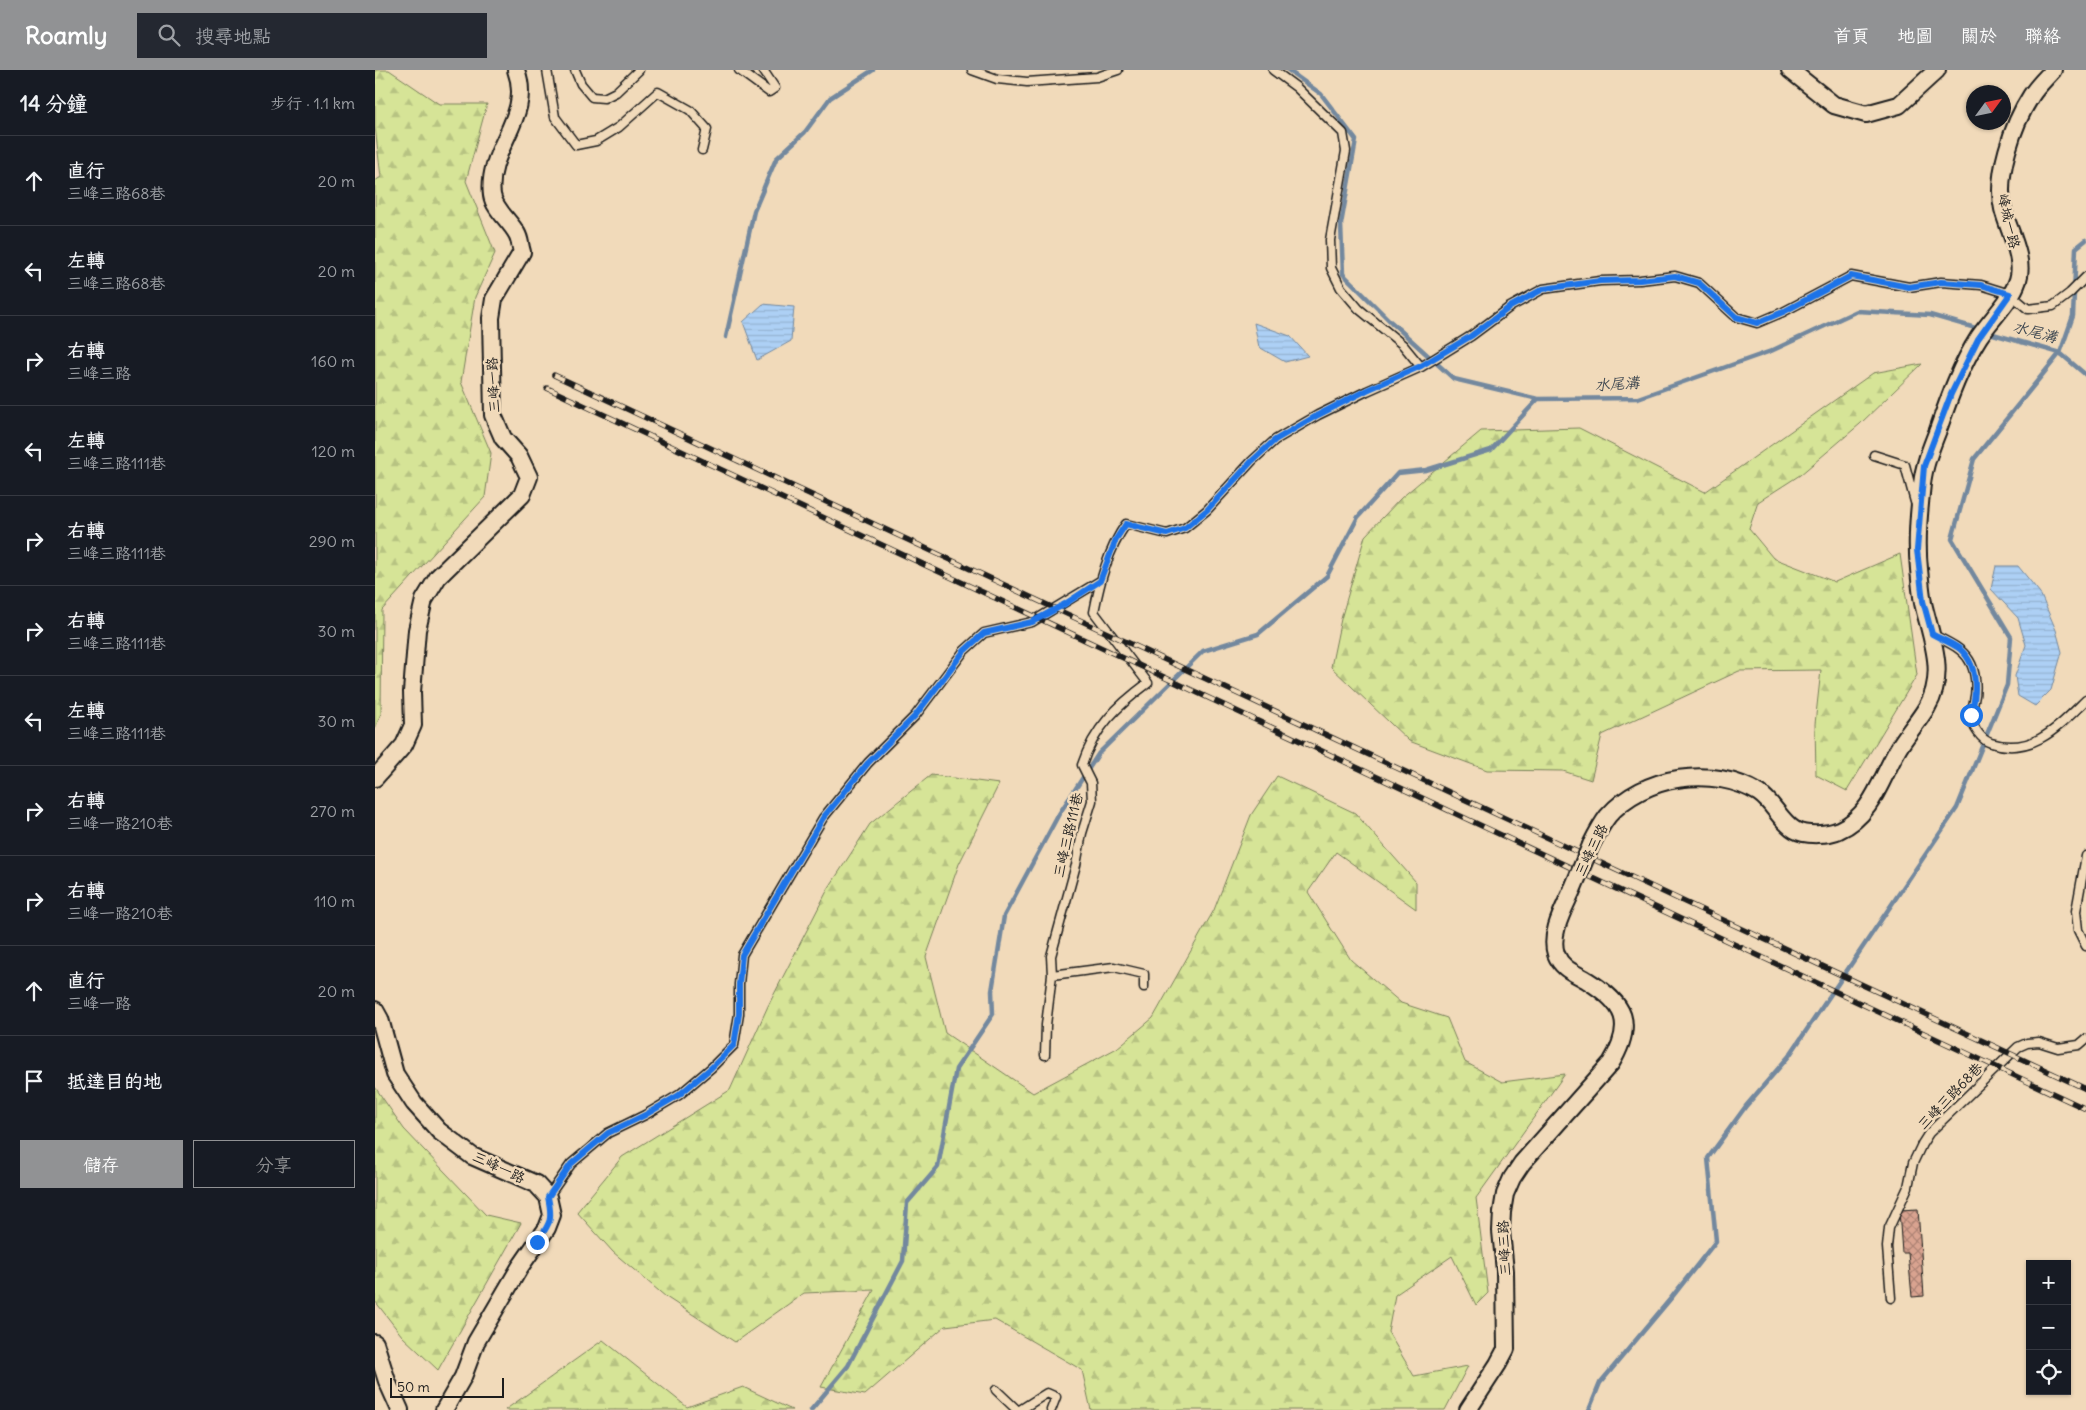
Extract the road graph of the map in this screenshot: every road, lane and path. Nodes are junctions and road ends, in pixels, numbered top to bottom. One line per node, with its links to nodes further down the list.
1 (517, 70): 22 (street, 三峰一路)
2 (547, 70): 13 (lane)
3 (575, 70): 4 (lane)
4 (639, 70)
5 (739, 70): 6 (lane)
6 (763, 70)
7 (972, 70): 8 (lane)
8 (1118, 70)
9 (1273, 70): 16 (lane)
10 (1789, 70): 11 (street)
11 (1937, 70)
12 (2053, 70): 15 (street, 峰城一路)
13 (702, 150)
14 (2085, 278): 15 (lane, 三峰三路111巷)
15 (2010, 294): 16 (lane, 三峰三路111巷); 18 (street, 三峰三路)
16 (1422, 366): 19 (lane, 三峰三路111巷)
17 (1874, 455): 18 (lane)
18 (1919, 516): 20 (street, 三峰三路)
19 (1100, 581): 25 (lane, 三峰三路111巷); 30 (lane)
20 (1932, 634): 21 (lane); 38 (street, 三峰三路, bridge)
21 (2086, 700)
22 (375, 778)
23 (2086, 856): 24 (lane)
24 (2086, 946)
25 (1052, 976): 26 (lane); 29 (lane, 三峰三路111巷)
26 (1144, 987)
27 (375, 1010): 30 (street, 三峰一路)
28 (2086, 1039): 31 (lane, 三峰三路68巷)
29 (1045, 1055)
30 (548, 1197): 35 (street)
31 (1891, 1298)
32 (375, 1342): 34 (street)
33 (996, 1390): 36 (lane)
34 (401, 1410)
35 (444, 1410)
36 (1019, 1410): 37 (lane)
37 (1051, 1410)
38 (1468, 1410)

